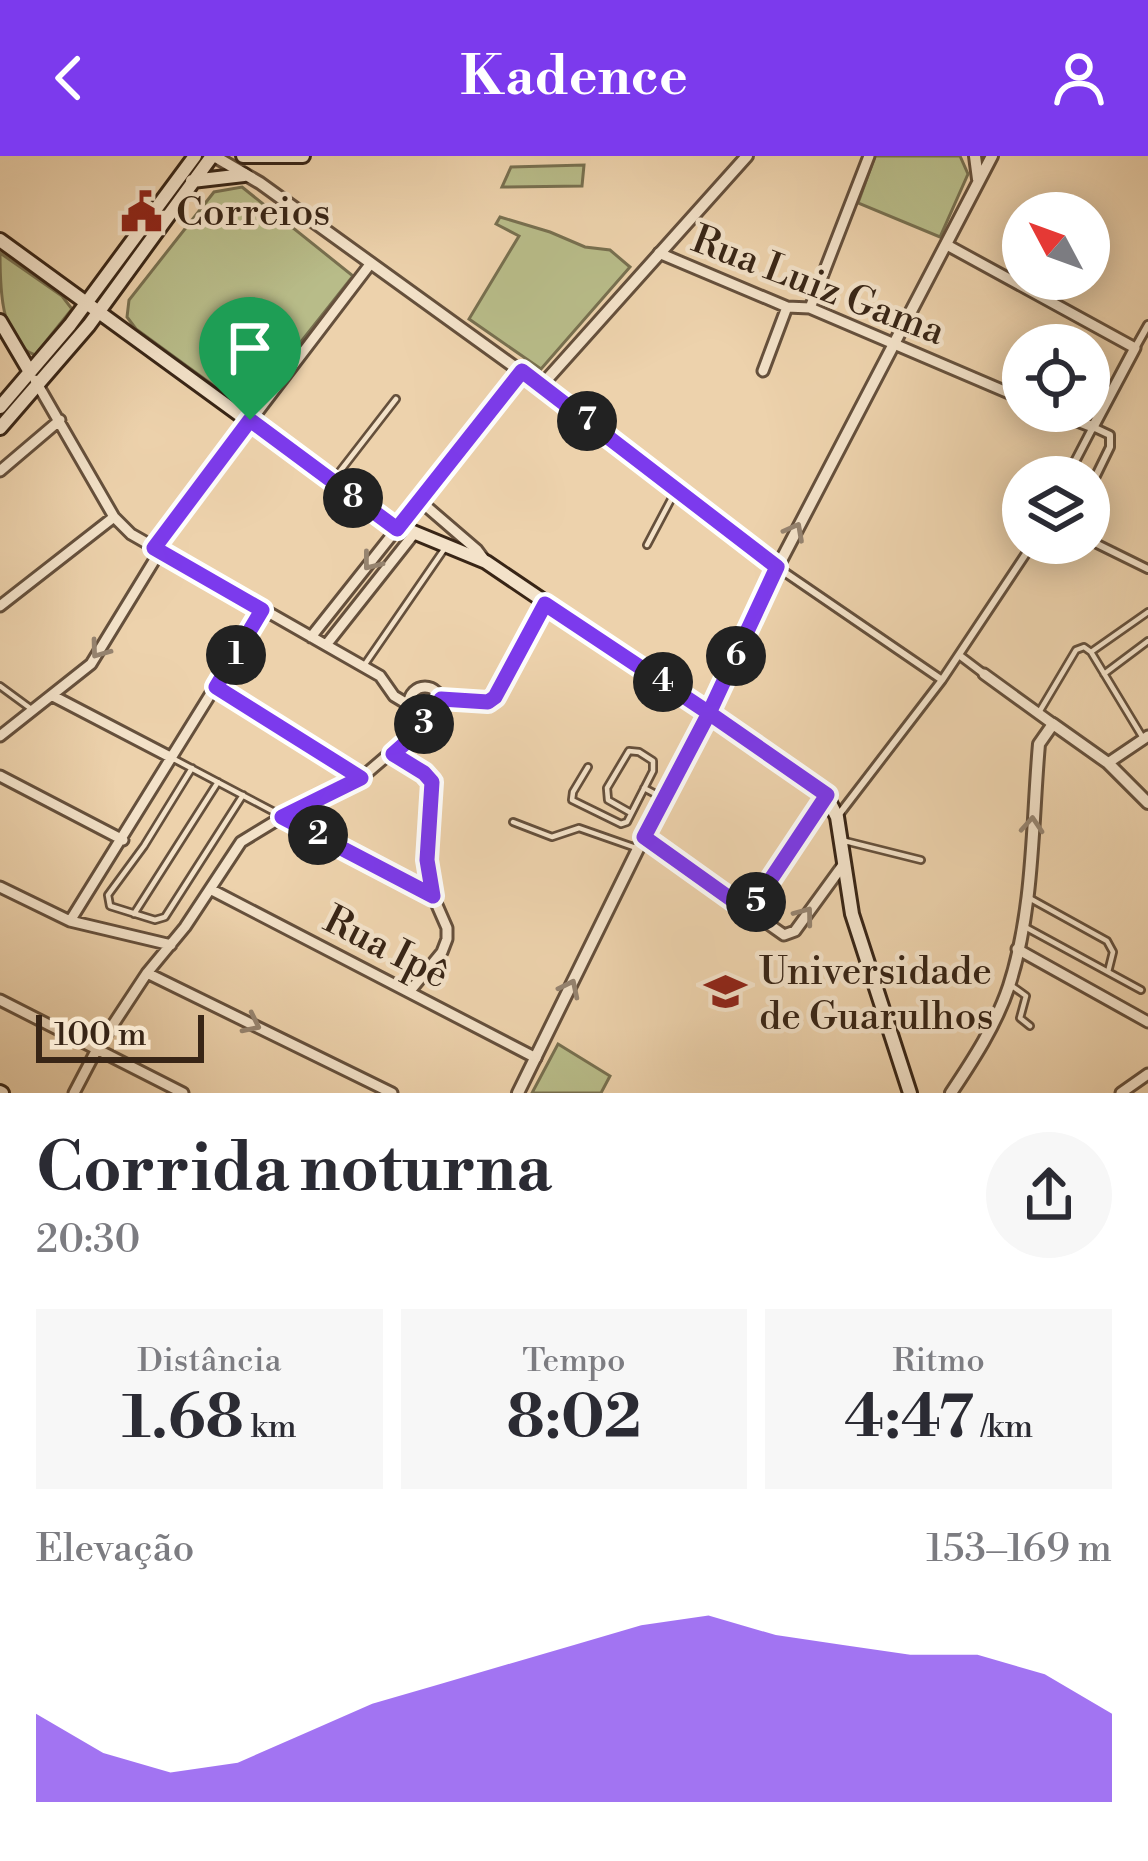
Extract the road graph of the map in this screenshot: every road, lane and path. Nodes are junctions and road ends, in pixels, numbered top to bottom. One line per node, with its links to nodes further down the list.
1 (195, 156): 10 (main road)
2 (213, 156): 9 (street); 11 (main road)
3 (243, 156): 4 (main road)
4 (303, 156)
5 (747, 156): 15 (street)
6 (869, 156): 19 (street)
7 (975, 156): 12 (street)
8 (992, 156): 12 (street)
9 (244, 175): 11 (main road); 16 (street)
10 (177, 180): 11 (main road); 17 (main road)
11 (195, 181): 20 (main road)
12 (979, 182): 13 (street)
13 (946, 245): 23 (street); 24 (street)
14 (5, 246): 17 (main road)
15 (659, 253): 18 (street, Rua Luiz Gama); 29 (street)
16 (371, 262): 26 (street); 35 (street)
17 (86, 303): 20 (main road); 27 (main road)
18 (787, 308): 19 (street, Rua Luiz Gama); 25 (street)
19 (810, 308): 23 (street, Rua Luiz Gama)
20 (98, 312): 28 (main road); 35 (main road)
21 (0, 320): 27 (main road)
22 (1148, 325): 24 (street)
23 (893, 344): 30 (street, Rua Luiz Gama); 50 (street, one-way to 23)
24 (1135, 348): 31 (street)
25 (763, 370)
26 (522, 371): 29 (street); 40 (street)
27 (30, 372): 28 (street); 33 (main road)
28 (38, 385): 34 (street); 36 (main road)
29 (541, 386): 39 (street)
30 (1002, 390)
31 (1110, 395)
32 (396, 399): 38 (lane)
33 (0, 406)
34 (60, 420): 37 (street); 41 (street)
35 (250, 420): 38 (main road); 46 (street)
36 (0, 428)
37 (0, 471)
38 (331, 483): 42 (main road)
39 (676, 490): 44 (lane); 50 (street)
40 (419, 500): 42 (street); 48 (street)
41 (115, 517): 46 (street); 53 (street)
42 (397, 529): 43 (main road); 56 (street, one-way to 56)
43 (412, 535): 45 (main road); 58 (street)
44 (647, 545)
45 (446, 547): 48 (main road); 61 (lane)
46 (157, 549): 54 (street); 67 (street, one-way to 67)
47 (1110, 550): 51 (street)
48 (486, 562): 52 (main road)
49 (1019, 564): 60 (street)
50 (777, 567): 64 (street); 71 (street)
51 (1148, 568)
52 (545, 604): 68 (street); 71 (main road)
53 (0, 606)
54 (262, 610): 56 (street); 66 (street)
55 (1148, 612): 59 (lane)
56 (311, 637): 58 (street)
57 (1148, 641): 63 (lane)
58 (326, 645): 61 (street)
59 (1091, 652): 63 (lane); 72 (lane)
60 (959, 655): 62 (street); 64 (street)
61 (363, 667): 69 (street)
62 (984, 674): 72 (street)
63 (1104, 674): 76 (lane)
64 (942, 680): 93 (street)
65 (0, 686): 70 (lane)
66 (216, 687): 79 (street); 84 (lane)
67 (53, 696): 70 (street); 79 (street)
68 (441, 699): 69 (street); 73 (street)
69 (409, 708): 73 (street); 77 (street)
70 (34, 710): 75 (street)
71 (709, 713): 87 (main road); 89 (street)
72 (1038, 714): 74 (street)
73 (430, 719): 77 (street)
74 (1053, 724): 80 (street); 103 (street, one-way to 74)
75 (0, 736)
76 (1146, 737): 80 (street)
77 (402, 743): 78 (street)
78 (393, 754): 84 (street); 102 (street)
79 (172, 758): 82 (lane); 95 (street)
80 (1108, 764): 90 (street)
81 (588, 767): 91 (lane)
82 (191, 768): 85 (lane); 105 (lane)
83 (0, 776): 95 (street)
84 (361, 778): 92 (street)
85 (218, 782): 88 (lane); 105 (lane)
86 (643, 790): 89 (lane); 91 (lane); 91 (lane)
87 (827, 795): 93 (main road); 104 (street)
88 (243, 796): 92 (lane); 105 (lane)
89 (662, 800): 97 (street)
90 (1148, 802)
91 (632, 813)
92 (282, 817): 101 (street); 102 (street)
93 (837, 817): 96 (main road)
94 (513, 822): 97 (lane)
95 (123, 840): 106 (street)
96 (842, 840): 98 (lane); 99 (main road)
97 (641, 843): 104 (street); 119 (street, one-way to 97)
98 (921, 860)
99 (846, 862): 104 (street, one-way to 99); 125 (main road)
100 (0, 886): 106 (street)
101 (210, 889): 108 (street); 114 (street, Rua Ipê)
102 (433, 896): 114 (street)
103 (1027, 896): 107 (street); 110 (lane)
104 (749, 912)
105 (134, 914)
106 (70, 921): 108 (street)
107 (1022, 925): 109 (street); 110 (lane)
108 (170, 945): 111 (street)
109 (1017, 950): 112 (street); 116 (street)
110 (1108, 972): 113 (lane)
111 (147, 973): 118 (street); 123 (street, one-way to 123)
112 (1010, 984): 117 (lane); 126 (street)
113 (1141, 990)
114 (410, 991): 119 (street, Rua Ipê)
115 (0, 1000): 118 (street)
116 (1148, 1022)
117 (1030, 1026)
118 (97, 1049): 121 (street); 122 (street)
119 (536, 1058): 124 (street)
120 (1148, 1074): 127 (street)
121 (181, 1092)
122 (74, 1093)
123 (392, 1093)
124 (518, 1093)
125 (910, 1093)
126 (950, 1093)
127 (1121, 1093)

